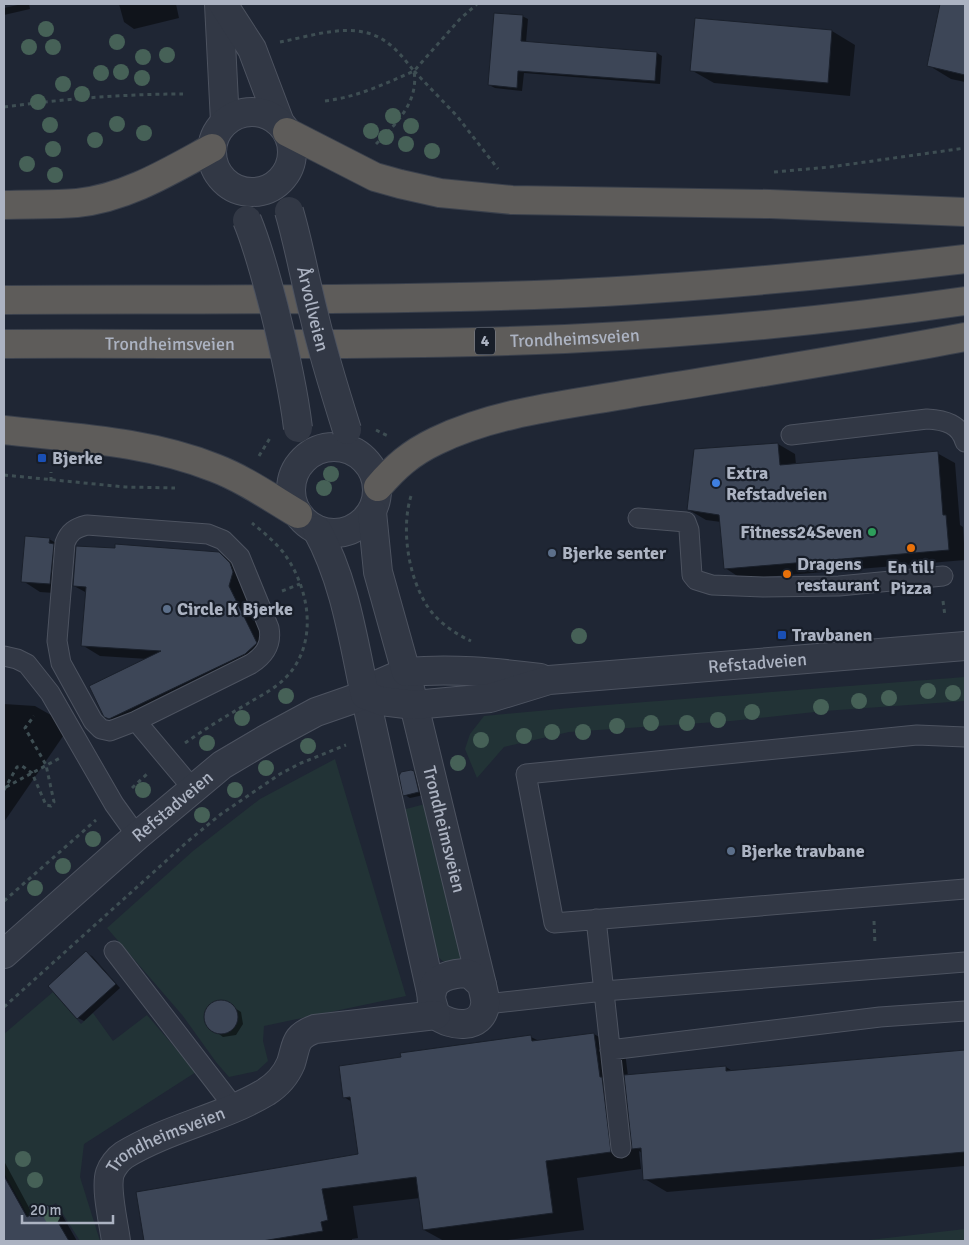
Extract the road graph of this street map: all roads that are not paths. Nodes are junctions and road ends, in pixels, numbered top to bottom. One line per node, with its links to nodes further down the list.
1 (219, 4): 3 (street)
2 (223, 4): 4 (street)
3 (224, 122): 4 (street); 5 (street)
4 (284, 128): 6 (street); 9 (highway)
5 (212, 148): 7 (street); 8 (highway)
6 (290, 165): 7 (street); 17 (street, Årvollveien, bridge)
7 (230, 185): 19 (street, bridge)
8 (4, 205)
9 (965, 212)
10 (965, 258): 11 (highway)
11 (4, 300)
12 (965, 301): 14 (highway, Trondheimsveien / 4)
13 (965, 337): 20 (highway)
14 (4, 344)
15 (4, 430): 22 (highway)
16 (790, 434): 18 (lane)
17 (358, 436): 19 (street); 20 (street)
18 (965, 442)
19 (299, 463): 22 (street)
20 (375, 500): 22 (street); 26 (street)
21 (638, 518): 23 (lane)
22 (308, 522): 28 (street)
23 (943, 576)
24 (965, 646): 27 (street, Refstadveien)
25 (4, 656): 33 (lane)
26 (406, 672): 27 (street, Refstadveien); 28 (street, Refstadveien); 29 (street, Trondheimsveien)
27 (548, 680): 29 (street, Refstadveien)
28 (365, 695): 29 (street, Refstadveien); 32 (street, Refstadveien); 41 (street)
29 (414, 705): 40 (street, Trondheimsveien)
30 (136, 721): 30 (lane); 32 (lane)
31 (965, 736): 35 (lane)
32 (193, 789): 33 (street, Refstadveien)
33 (137, 836): 37 (street, Refstadveien)
34 (965, 889): 35 (lane)
35 (596, 919): 39 (lane)
36 (114, 950): 44 (lane, Trondheimsveien)
37 (4, 954)
38 (965, 962): 39 (lane)
39 (604, 991): 40 (lane); 43 (lane)
40 (484, 995): 41 (street, Trondheimsveien); 41 (street)
41 (433, 1004): 44 (street, Trondheimsveien)
42 (965, 1011): 43 (lane)
43 (610, 1050): 45 (lane)
44 (234, 1107): 46 (street, Trondheimsveien)
45 (621, 1148)
46 (116, 1241)

